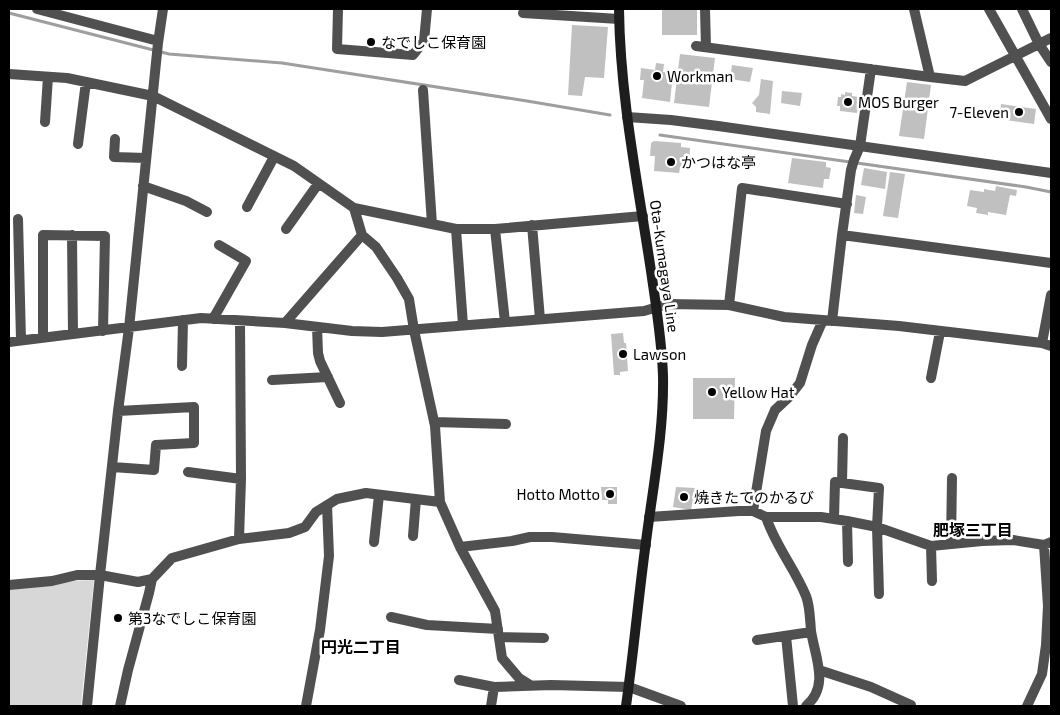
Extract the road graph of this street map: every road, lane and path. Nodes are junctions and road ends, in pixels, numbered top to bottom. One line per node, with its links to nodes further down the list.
1 (37, 9): 12 (street)
2 (163, 9): 12 (street)
3 (338, 9): 4 (street)
4 (427, 9)
5 (705, 9): 16 (street)
6 (914, 9): 19 (street)
7 (989, 9): 14 (street)
8 (1022, 9): 13 (street)
9 (523, 13): 10 (street)
10 (619, 14): 23 (main road, Ota-Kumagaya Line)
11 (1051, 38): 13 (street)
12 (158, 42): 22 (street)
13 (1039, 44): 14 (street); 15 (street)
14 (1015, 55): 19 (street); 24 (street)
15 (1051, 62)
16 (870, 69): 19 (street); 28 (street)
17 (9, 74): 18 (street)
18 (48, 77): 20 (street); 25 (street)
19 (930, 77)
20 (86, 82): 22 (street); 27 (street)
21 (423, 90): 40 (street)
22 (153, 96): 29 (street); 30 (street)
23 (627, 117): 28 (street); 38 (main road, Ota-Kumagaya Line)
24 (1051, 119)
25 (45, 122)
26 (116, 139): 30 (street)
27 (78, 144)
28 (860, 146): 31 (street); 34 (street)
29 (274, 157): 32 (street); 35 (street)
30 (146, 158): 33 (street)
31 (1051, 174)
32 (318, 184): 36 (street); 43 (street)
33 (143, 186): 37 (street); 62 (street)
34 (847, 204): 47 (street); 51 (street)
35 (247, 207)
36 (354, 208): 40 (street); 46 (street)
37 (207, 212)
38 (643, 216): 41 (street); 52 (main road, Ota-Kumagaya Line)
39 (18, 219): 68 (street)
40 (432, 224): 44 (street)
41 (532, 226): 42 (street); 54 (street)
42 (495, 228): 44 (street); 58 (street)
43 (286, 229)
44 (456, 230): 60 (street)
45 (72, 235): 64 (street); 66 (street); 67 (street)
46 (362, 235): 59 (street); 63 (street)
47 (842, 235): 49 (street); 57 (street)
48 (219, 245): 53 (street)
49 (1051, 263)
50 (1051, 295): 70 (street)
51 (729, 305): 52 (street); 57 (street)
52 (656, 308): 54 (street); 90 (main road, Ota-Kumagaya Line)
53 (213, 319): 55 (street); 56 (street)
54 (540, 319): 58 (street)
55 (183, 320): 62 (street); 71 (street)
56 (240, 320): 59 (street); 83 (street)
57 (827, 320): 65 (street); 89 (street)
58 (505, 322): 60 (street)
59 (285, 323): 61 (street)
60 (463, 325): 63 (street)
61 (318, 327): 63 (street); 72 (street)
62 (129, 328): 64 (street); 76 (street)
63 (414, 330): 77 (street)
64 (103, 331): 66 (street)
65 (940, 332): 70 (street); 73 (street)
66 (73, 334): 67 (street)
67 (43, 338): 68 (street)
68 (21, 340): 69 (street)
69 (9, 342)
70 (1047, 345)
71 (182, 366)
72 (328, 377): 74 (street); 75 (street)
73 (931, 378)
74 (272, 380)
75 (340, 403)
76 (118, 411): 80 (street); 80 (street)
77 (434, 422): 78 (street); 87 (street)
78 (506, 424)
79 (843, 438): 84 (street)
80 (112, 467): 104 (street)
81 (188, 472): 83 (street)
82 (952, 478): 98 (street)
83 (241, 479): 96 (street)
84 (842, 483): 92 (street); 94 (street)
85 (379, 495): 86 (street); 88 (street); 97 (street)
86 (416, 499): 87 (street); 95 (street)
87 (440, 502): 102 (street)
88 (327, 505): 96 (street); 122 (street)
89 (753, 511): 90 (street); 91 (street)
90 (649, 517): 100 (main road, Ota-Kumagaya Line)
91 (766, 517): 92 (street); 110 (street)
92 (834, 518): 93 (street)
93 (847, 521): 94 (street); 103 (street)
94 (878, 527): 101 (street); 108 (street)
95 (413, 536)
96 (239, 539): 105 (street)
97 (374, 542)
98 (951, 543): 99 (street); 101 (street)
99 (1048, 543): 129 (street)
100 (646, 545): 102 (street); 119 (main road, Ota-Kumagaya Line)
101 (931, 546): 106 (street)
102 (460, 547): 111 (street)
103 (848, 562)
104 (100, 575): 105 (street); 107 (street); 120 (street)
105 (152, 579): 121 (street)
106 (932, 581)
107 (9, 585)
108 (879, 594)
109 (391, 617): 111 (street)
110 (811, 632): 112 (street); 115 (street)
111 (499, 633): 113 (street); 117 (street)
112 (786, 636): 114 (street); 126 (street)
113 (544, 638)
114 (757, 640)
115 (820, 670): 127 (street); 128 (street)
116 (459, 680): 118 (street)
117 (530, 685): 118 (street); 119 (street)
118 (494, 687): 123 (street)
119 (629, 687): 124 (main road, Ota-Kumagaya Line); 125 (street)
120 (87, 706)
121 (120, 706)
122 (306, 706)
123 (491, 706)
124 (626, 706)
125 (681, 706)
126 (793, 706)
127 (806, 706)
128 (911, 706)
129 (1026, 706)

